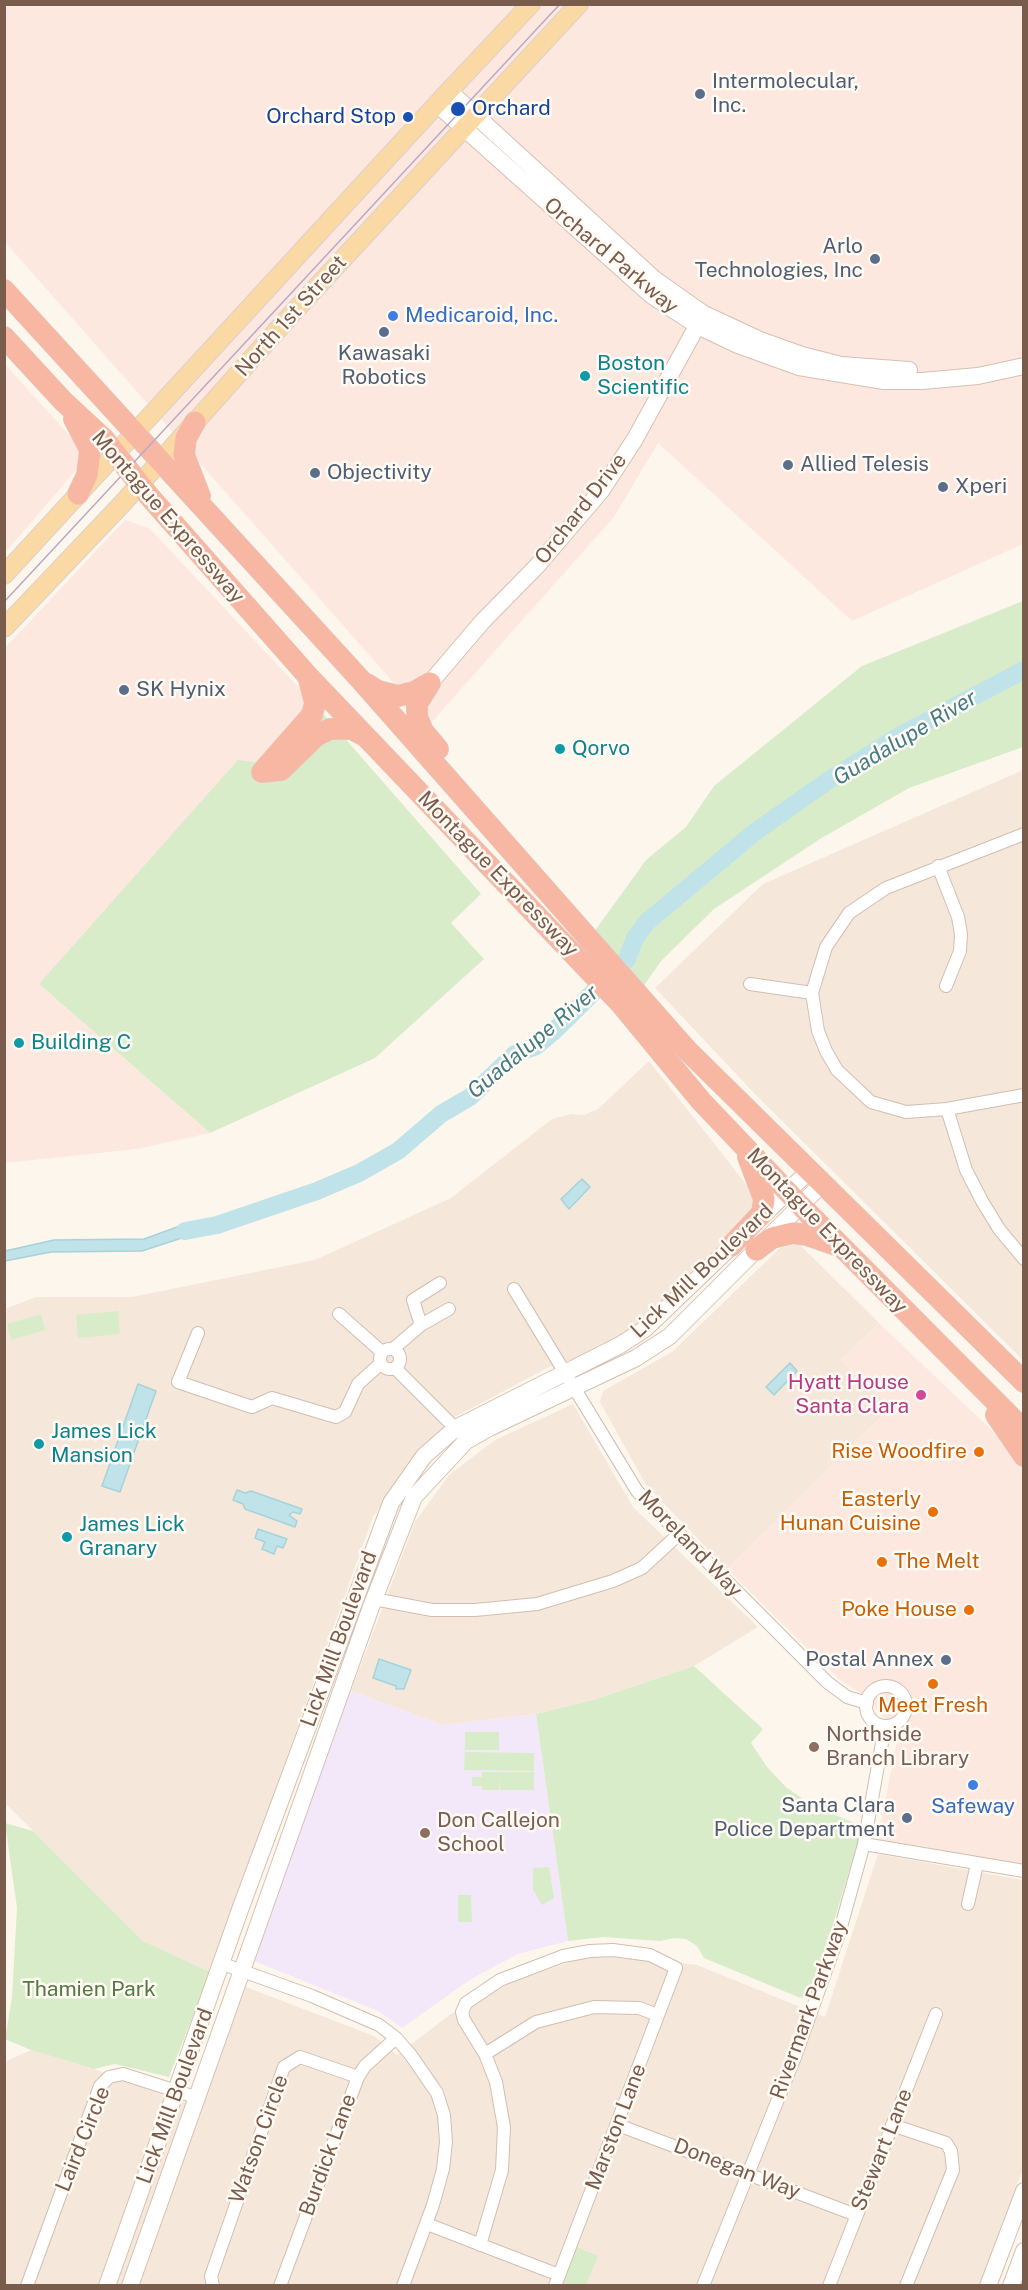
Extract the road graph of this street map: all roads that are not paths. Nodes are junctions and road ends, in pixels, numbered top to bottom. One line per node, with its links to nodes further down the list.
1 (531, 4): 3 (main road, North 1st Street)
2 (579, 4): 4 (main road, North 1st Street)
3 (443, 97): 4 (main road, Orchard Parkway); 11 (main road, North 1st Street)
4 (472, 123): 6 (main road, Orchard Parkway); 10 (main road, North 1st Street)
5 (4, 290): 11 (highway, Montague Expressway)
6 (701, 320): 8 (main road, Orchard Parkway); 21 (main road, Orchard Drive)
7 (4, 337): 9 (highway, Montague Expressway)
8 (1018, 363)
9 (63, 401): 12 (highway, Montague Expressway); 15 (highway)
10 (195, 422): 13 (main road, North 1st Street); 16 (highway)
11 (135, 432): 12 (main road, North 1st Street); 13 (highway, Montague Expressway)
12 (115, 453): 14 (highway, Montague Expressway); 15 (main road, North 1st Street)
13 (160, 461): 14 (main road, North 1st Street); 16 (highway, Montague Expressway)
14 (139, 484): 18 (main road, North 1st Street); 19 (highway, Montague Expressway)
15 (78, 494): 17 (main road, North 1st Street)
16 (206, 511): 20 (highway, Montague Expressway)
17 (4, 575)
18 (4, 628)
19 (307, 675): 22 (highway, Montague Expressway); 22 (highway)
20 (358, 678): 21 (highway); 23 (highway, Montague Expressway)
21 (430, 683): 23 (highway)
22 (364, 736): 26 (highway, Montague Expressway)
23 (466, 802): 26 (highway, Montague Expressway)
24 (1023, 834): 25 (street)
25 (938, 866): 28 (street); 29 (street)
26 (568, 931): 30 (highway, Montague Expressway)
27 (750, 984): 29 (street)
28 (946, 986)
29 (812, 993): 32 (street)
30 (629, 998): 33 (highway, Montague Expressway); 34 (highway, Montague Expressway)
31 (1023, 1095): 32 (street)
32 (947, 1108): 39 (street)
33 (743, 1145): 35 (highway, Montague Expressway); 36 (highway)
34 (816, 1178): 35 (main road, Lick Mill Boulevard); 49 (highway, Montague Expressway)
35 (794, 1199): 36 (main road, Lick Mill Boulevard); 37 (highway, Montague Expressway); 38 (main road, Lick Mill Boulevard)
36 (731, 1246): 48 (main road, Lick Mill Boulevard)
37 (841, 1247): 38 (highway); 51 (highway, Montague Expressway)
38 (756, 1250): 50 (main road, Lick Mill Boulevard)
39 (1023, 1258)
40 (440, 1283): 44 (street)
41 (514, 1289): 48 (street, Moreland Way)
42 (449, 1309): 44 (street)
43 (339, 1314): 46 (street)
44 (421, 1325): 46 (street)
45 (198, 1333): 46 (street)
46 (385, 1355): 47 (street); 47 (street)
47 (395, 1368): 52 (street)
48 (566, 1372): 50 (street, Moreland Way); 52 (main road, Lick Mill Boulevard)
49 (1023, 1382)
50 (575, 1388): 54 (main road, Lick Mill Boulevard); 56 (street, Moreland Way)
51 (980, 1389): 53 (highway, Montague Expressway); 55 (highway)
52 (456, 1428): 54 (street); 64 (main road, Lick Mill Boulevard)
53 (1023, 1431)
54 (466, 1441): 57 (main road, Lick Mill Boulevard)
55 (1023, 1456)
56 (679, 1534): 57 (street); 58 (street, Moreland Way)
57 (374, 1599): 65 (main road, Lick Mill Boulevard)
58 (867, 1703): 59 (street); 59 (street)
59 (885, 1726): 60 (street, Rivermark Parkway)
60 (864, 1844): 61 (street); 75 (street, Rivermark Parkway)
61 (976, 1864): 62 (street); 63 (street)
62 (1023, 1871)
63 (968, 1904)
64 (223, 1964): 65 (street); 71 (main road, Lick Mill Boulevard)
65 (242, 1971): 68 (street); 72 (main road, Lick Mill Boulevard)
66 (936, 2014): 74 (street, Stewart Lane)
67 (658, 2015): 69 (street); 69 (street, Marston Lane); 73 (street, Marston Lane)
68 (396, 2038): 70 (street, Burdick Lane); 78 (street)
69 (485, 2054): 79 (street)
70 (358, 2077): 85 (street, Watson Circle); 86 (street, Burdick Lane)
71 (177, 2092): 72 (street, Laird Circle); 82 (street, Laird Circle); 83 (main road, Lick Mill Boulevard)
72 (195, 2097): 84 (main road, Lick Mill Boulevard)
73 (618, 2125): 75 (street, Donegan Way); 81 (street, Marston Lane)
74 (892, 2126): 77 (street, Stewart Lane); 90 (street)
75 (749, 2174): 77 (street, Donegan Way); 88 (street, Rivermark Parkway)
76 (1023, 2191): 91 (main road)
77 (856, 2215): 89 (street, Stewart Lane)
78 (427, 2224): 79 (street); 87 (street)
79 (480, 2245): 81 (street)
80 (1023, 2252): 92 (main road)
81 (557, 2280)
82 (27, 2286)
83 (107, 2286)
84 (130, 2286)
85 (213, 2286)
86 (280, 2286)
87 (404, 2286)
88 (703, 2286)
89 (829, 2286)
90 (906, 2286)
91 (988, 2286)
92 (1011, 2286)

